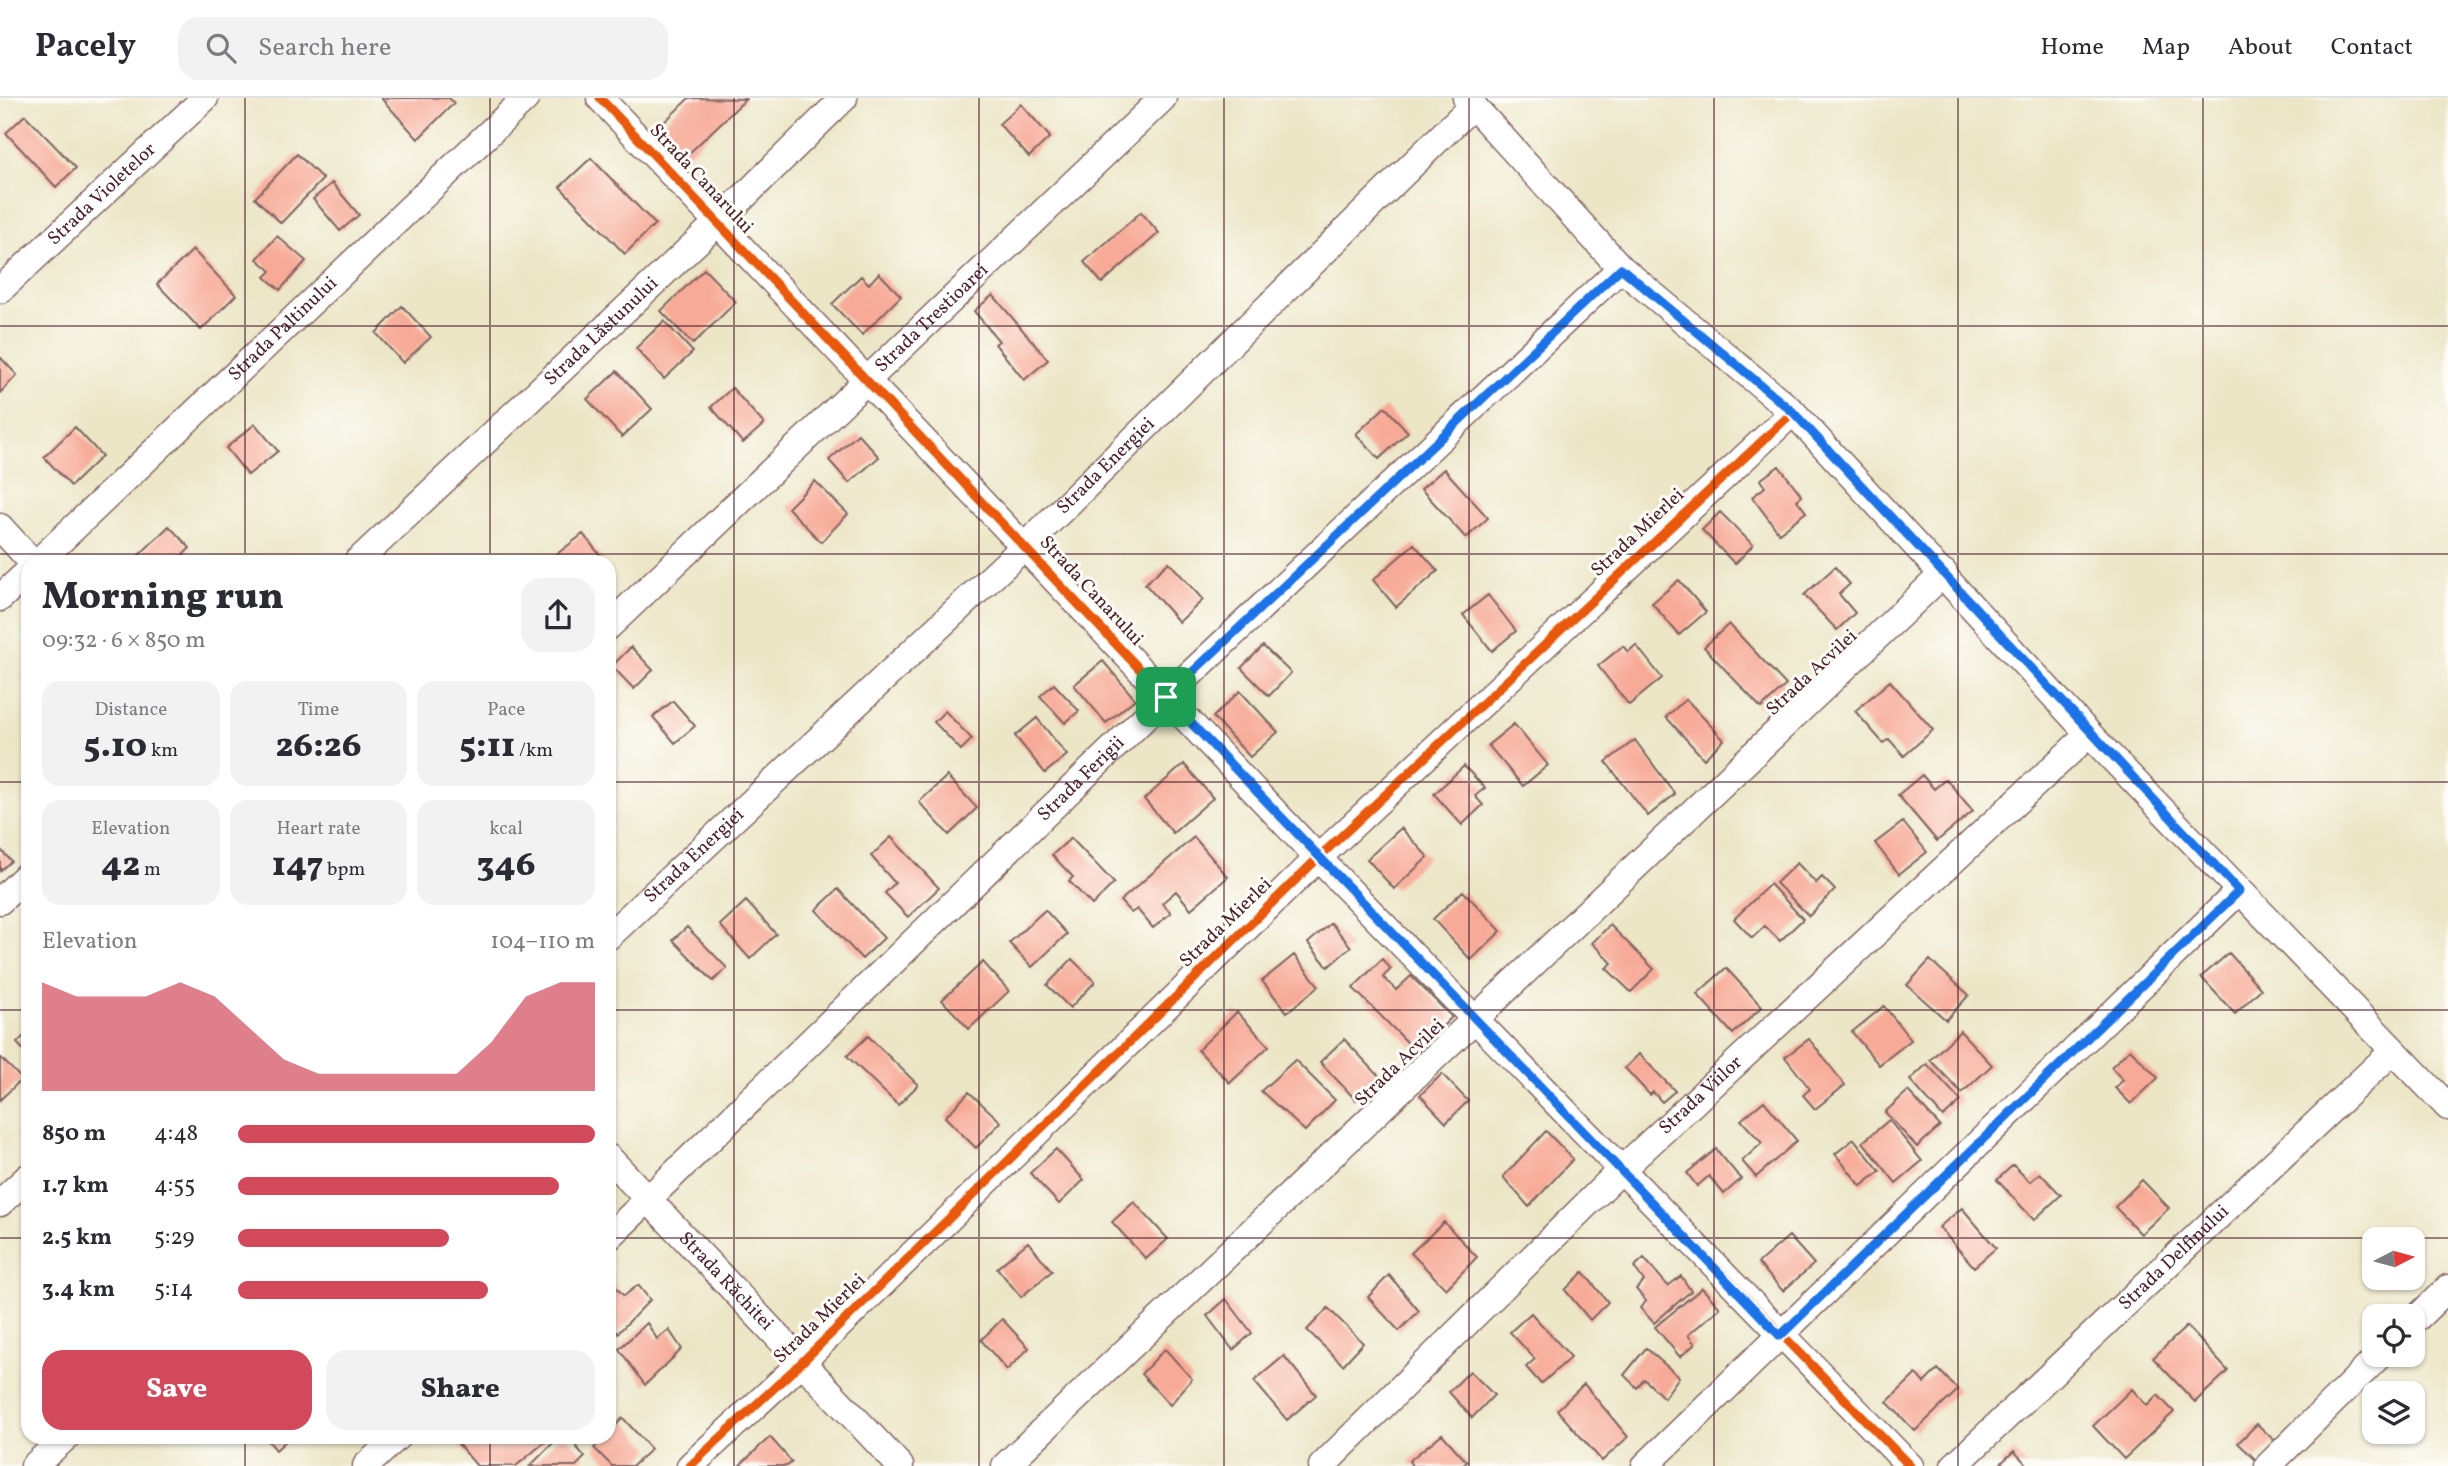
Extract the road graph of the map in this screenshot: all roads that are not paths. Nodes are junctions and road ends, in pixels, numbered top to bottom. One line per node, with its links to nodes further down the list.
1 (205, 98): 9 (street, Strada Violetelor)
2 (526, 98): 15 (street, Strada Paltinului)
3 (600, 98): 7 (street, Strada Canarului)
4 (844, 98): 7 (street, Strada Lăstunului)
5 (1163, 98): 10 (street, Strada Trestioarei)
6 (1469, 102): 8 (street); 13 (street, Strada Energiei)
7 (717, 223): 10 (street, Strada Canarului); 16 (street, Strada Lăstunului)
8 (1621, 268): 11 (street); 21 (street, Strada Ferigii)
9 (0, 290)
10 (867, 378): 13 (street, Strada Canarului); 20 (street, Strada Trestioarei)
11 (1793, 412): 17 (street); 23 (street, Strada Mierlei)
12 (0, 527): 14 (street)
13 (1026, 546): 21 (street, Strada Canarului); 27 (street, Strada Energiei)
14 (26, 555)
15 (45, 555)
16 (364, 555)
17 (1944, 573): 22 (street); 28 (street, Strada Acvilei)
18 (21, 578): 19 (street)
19 (0, 598)
20 (616, 619)
21 (1166, 697): 23 (street, Strada Canarului); 34 (street, Strada Ferigii)
22 (2089, 734): 25 (street); 32 (street, Strada Viilor)
23 (1318, 858): 28 (street, Strada Canarului); 40 (street, Strada Mierlei)
24 (21, 881): 26 (street)
25 (2239, 891): 29 (street); 39 (street)
26 (0, 901)
27 (616, 929)
28 (1472, 1018): 32 (street, Strada Canarului); 48 (street, Strada Acvilei)
29 (2393, 1051): 30 (street); 52 (street, Strada Delfinului)
30 (2448, 1107)
31 (616, 1165): 34 (street, Strada Răchitei)
32 (1621, 1170): 39 (street, Strada Canarului); 49 (street, Strada Viilor)
33 (21, 1184): 35 (street)
34 (650, 1198): 36 (street, Strada Ferigii); 40 (street, Strada Răchitei)
35 (0, 1203)
36 (616, 1230)
37 (2448, 1288): 38 (street)
38 (2425, 1310)
39 (1780, 1336): 50 (street); 51 (street, Strada Canarului)
40 (800, 1363): 46 (street, Strada Mierlei); 47 (street, Strada Răchitei)
41 (2368, 1367): 53 (street)
42 (58, 1444): 44 (street)
43 (390, 1444): 45 (street)
44 (34, 1466)
45 (366, 1466)
46 (690, 1466)
47 (900, 1466)
48 (1004, 1466)
49 (1322, 1466)
50 (1645, 1466)
51 (1910, 1466)
52 (1954, 1466)
53 (2268, 1466)

